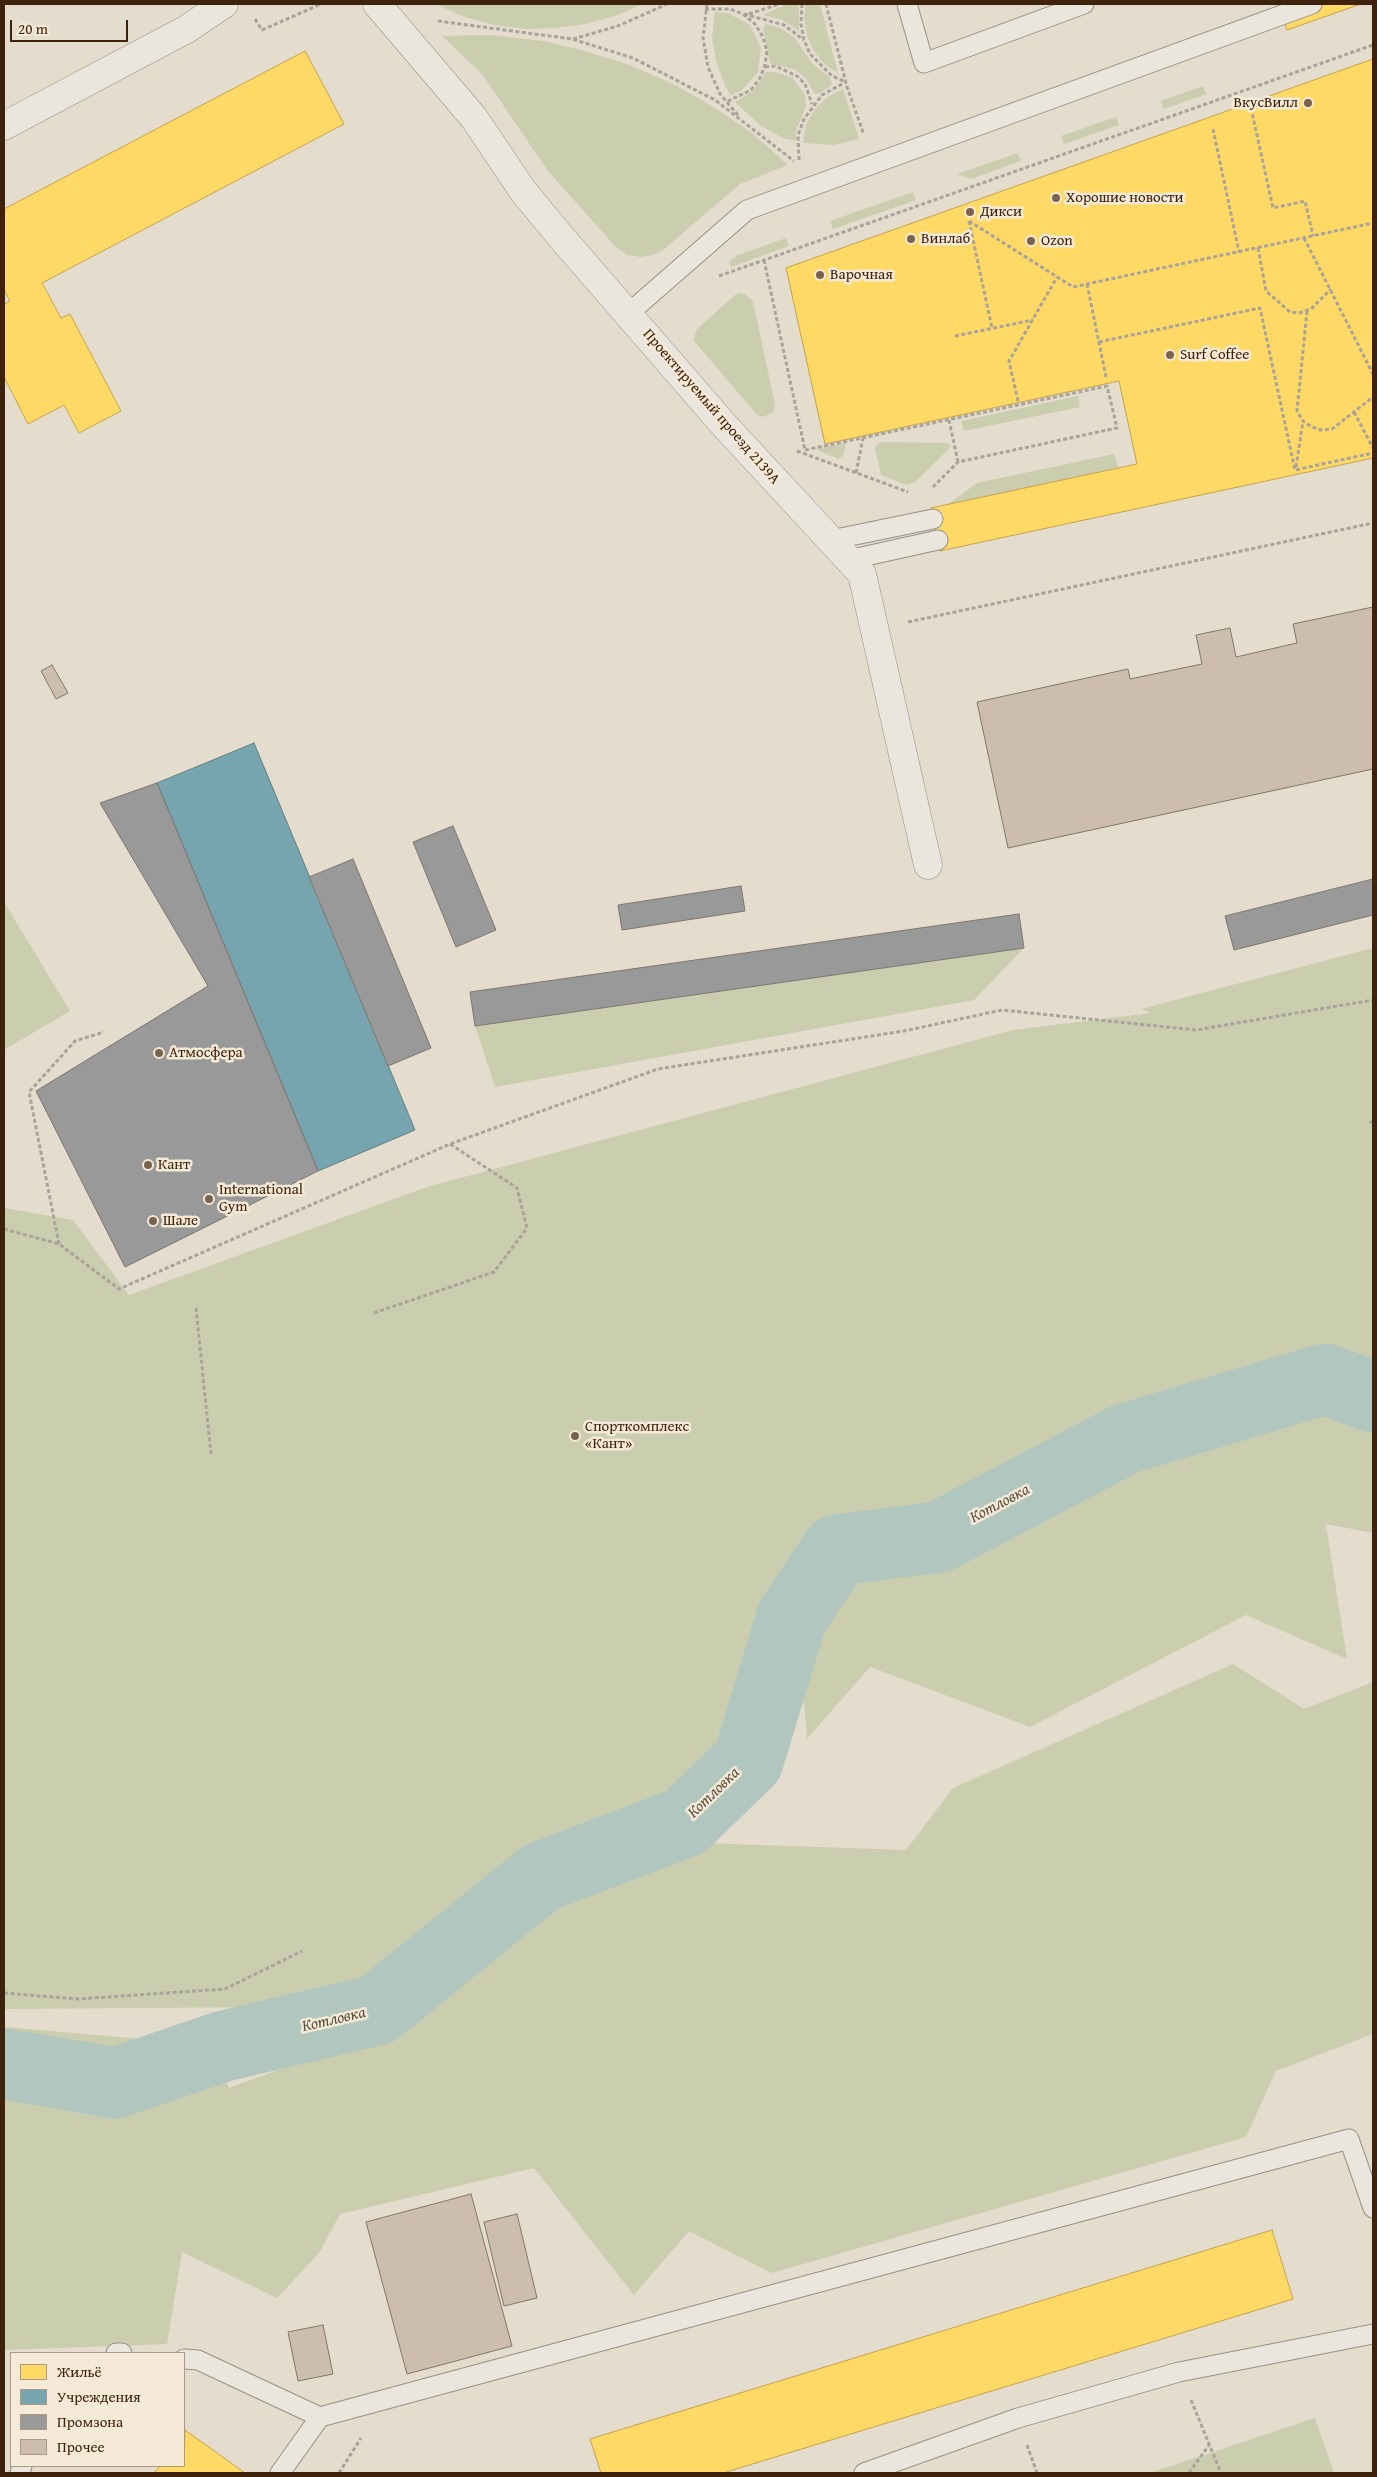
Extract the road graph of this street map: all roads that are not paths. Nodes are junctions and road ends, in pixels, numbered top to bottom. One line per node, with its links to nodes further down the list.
1 (224, 4): 6 (street)
2 (377, 4): 7 (street, Проектируемый проезд 2139А)
3 (907, 4): 4 (lane)
4 (1084, 4)
5 (1312, 4): 7 (lane)
6 (4, 126)
7 (629, 313): 10 (street, Проектируемый проезд 2139А)
8 (933, 519): 10 (lane)
9 (938, 540): 10 (lane)
10 (840, 550): 11 (street, Проектируемый проезд 2139А)
11 (928, 865)
12 (1373, 2208): 15 (lane)
13 (1373, 2334): 17 (lane)
14 (185, 2359): 15 (lane)
15 (320, 2417): 16 (lane)
16 (280, 2473)
17 (864, 2473)

